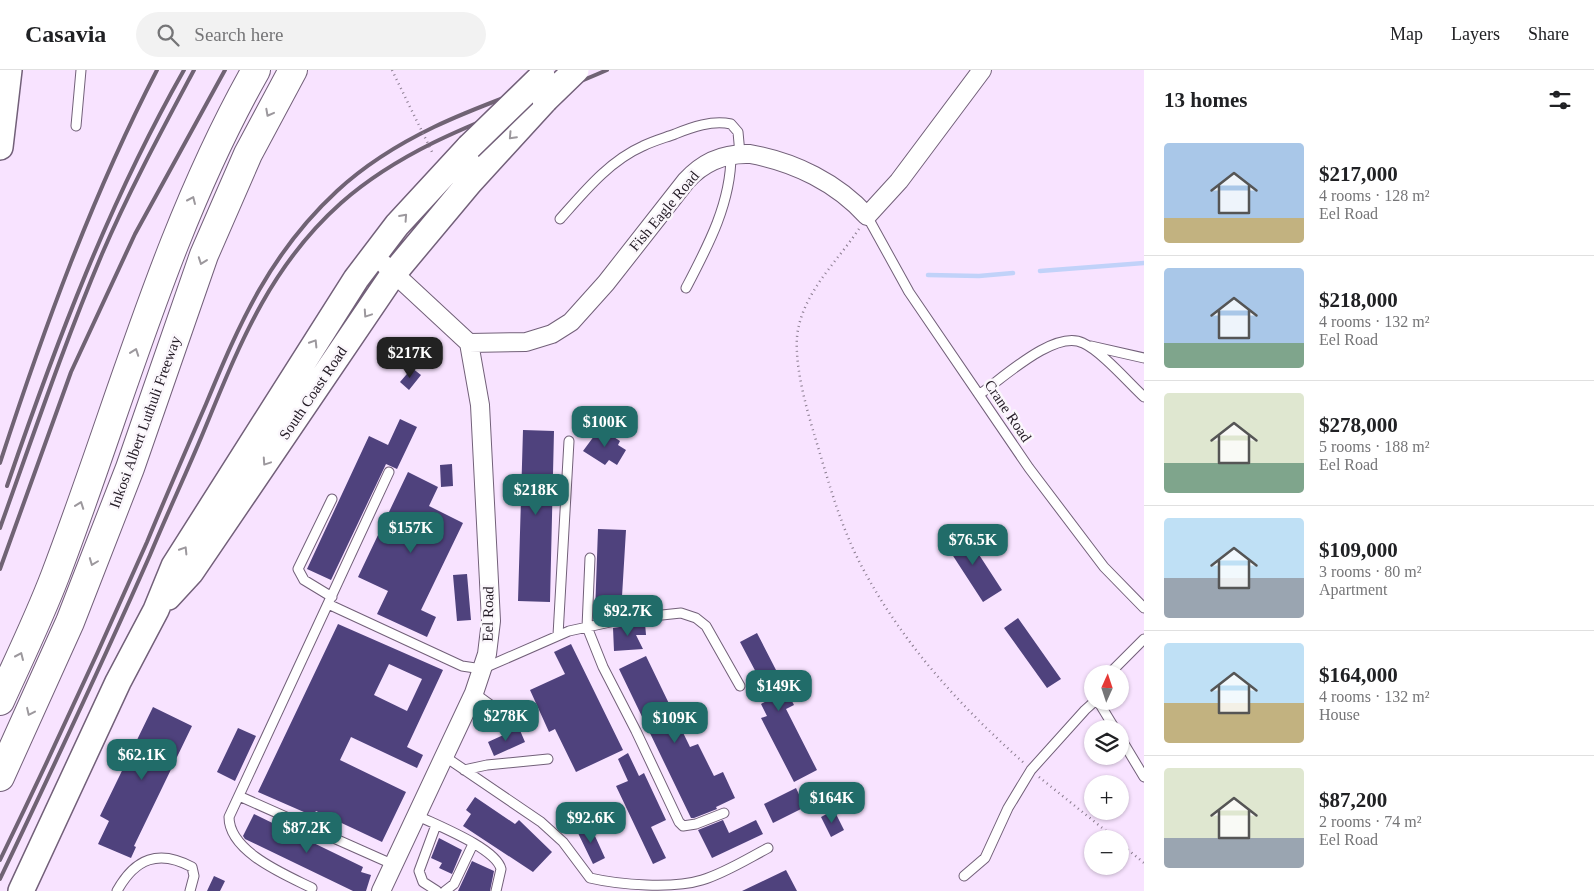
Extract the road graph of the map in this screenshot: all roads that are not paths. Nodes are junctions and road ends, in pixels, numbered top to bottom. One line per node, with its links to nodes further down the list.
1 (10, 70): 9 (street)
2 (81, 70): 8 (lane)
3 (256, 70): 35 (highway, one-way to 3)
4 (293, 70): 42 (highway, Inkosi Albert Luthuli Freeway, one-way to 42)
5 (576, 70): 14 (street, South Coast Road, one-way to 14, bridge)
6 (982, 70): 11 (street)
7 (545, 73): 13 (street, South Coast Road, one-way to 7, bridge)
8 (76, 126)
9 (0, 147)
10 (736, 154): 11 (street, Fish Eagle Road); 12 (lane); 15 (lane); 16 (street, Fish Eagle Road)
11 (867, 216): 19 (lane, Crane Road)
12 (560, 219)
13 (374, 255): 14 (street); 27 (street, South Coast Road, one-way to 13)
14 (394, 273): 16 (street); 27 (street, South Coast Road, one-way to 27)
15 (686, 288)
16 (469, 343): 32 (street, Eel Road)
17 (1088, 346): 18 (lane); 19 (lane); 20 (lane)
18 (1144, 358)
19 (980, 394): 26 (lane, Crane Road)
20 (1144, 397)
21 (569, 441): 29 (lane)
22 (390, 472): 25 (lane)
23 (332, 498): 25 (lane)
24 (590, 558): 28 (lane)
25 (330, 600): 32 (lane); 44 (lane)
26 (1144, 608)
27 (156, 610): 53 (street, South Coast Road)
28 (587, 627): 29 (lane); 33 (lane); 45 (lane)
29 (558, 635): 32 (lane)
30 (1144, 639): 31 (lane)
31 (1118, 665)
32 (482, 669): 34 (street, Eel Road)
33 (740, 686)
34 (474, 693): 37 (lane); 39 (street, Eel Road)
35 (0, 701)
36 (1085, 710): 51 (lane)
37 (510, 719)
38 (1129, 752): 43 (lane)
39 (444, 756): 41 (lane); 46 (street, Eel Road)
40 (548, 758): 41 (lane)
41 (464, 770): 49 (lane)
42 (0, 776)
43 (1144, 778)
44 (239, 796): 50 (lane); 52 (lane)
45 (724, 814)
46 (416, 815): 47 (lane); 50 (street, Eel Road)
47 (436, 825): 48 (lane); 57 (lane)
48 (473, 844): 58 (lane); 59 (lane)
49 (768, 848)
50 (392, 864): 56 (street, Eel Road)
51 (964, 876)
52 (312, 888)
53 (21, 891)
54 (118, 891): 55 (lane)
55 (190, 891)
56 (382, 891)
57 (437, 891)
58 (445, 891)
59 (496, 891)

